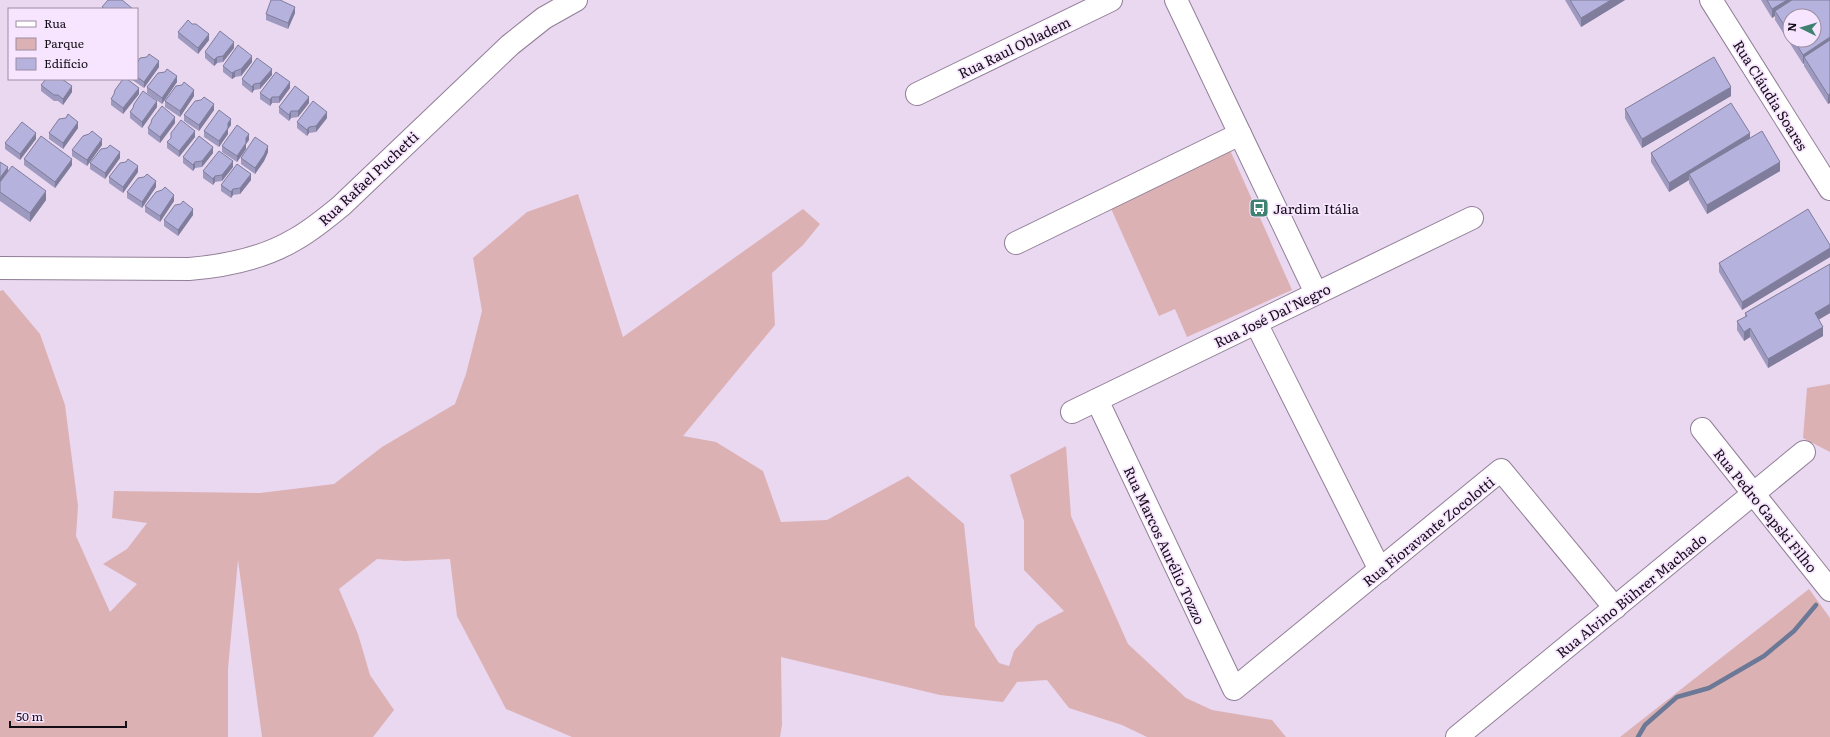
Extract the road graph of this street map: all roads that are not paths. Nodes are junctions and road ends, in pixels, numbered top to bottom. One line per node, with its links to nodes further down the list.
1 (1111, 0): 5 (street, Rua Raul Obladem)
2 (1176, 0): 6 (street)
3 (1711, 0): 7 (street, Rua Cláudia Soares)
4 (564, 3): 10 (street, Rua Rafael Puchetti)
5 (917, 94)
6 (1240, 134): 9 (street); 11 (street)
7 (1830, 189)
8 (1472, 218): 11 (street, Rua José Dal'Negro)
9 (1016, 243)
10 (0, 268)
11 (1316, 293): 12 (street, Rua José Dal'Negro)
12 (1256, 323): 13 (street, Rua José Dal'Negro); 18 (street)
13 (1097, 400): 14 (street, Rua José Dal'Negro); 21 (street, Rua Marcos Aurélio Tozzo)
14 (1072, 412)
15 (1702, 429): 17 (street, Rua Pedro Gapski Filho)
16 (1804, 452): 17 (street, Rua Alvino Bührer Machado)
17 (1753, 494): 19 (street, Rua Pedro Gapski Filho); 20 (street, Rua Alvino Bührer Machado)
18 (1380, 570): 20 (street, Rua Fioravante Zocolotti); 21 (street, Rua Fioravante Zocolotti)
19 (1830, 590)
20 (1615, 608): 22 (street, Rua Alvino Bührer Machado)
21 (1234, 689)
22 (1457, 737)

